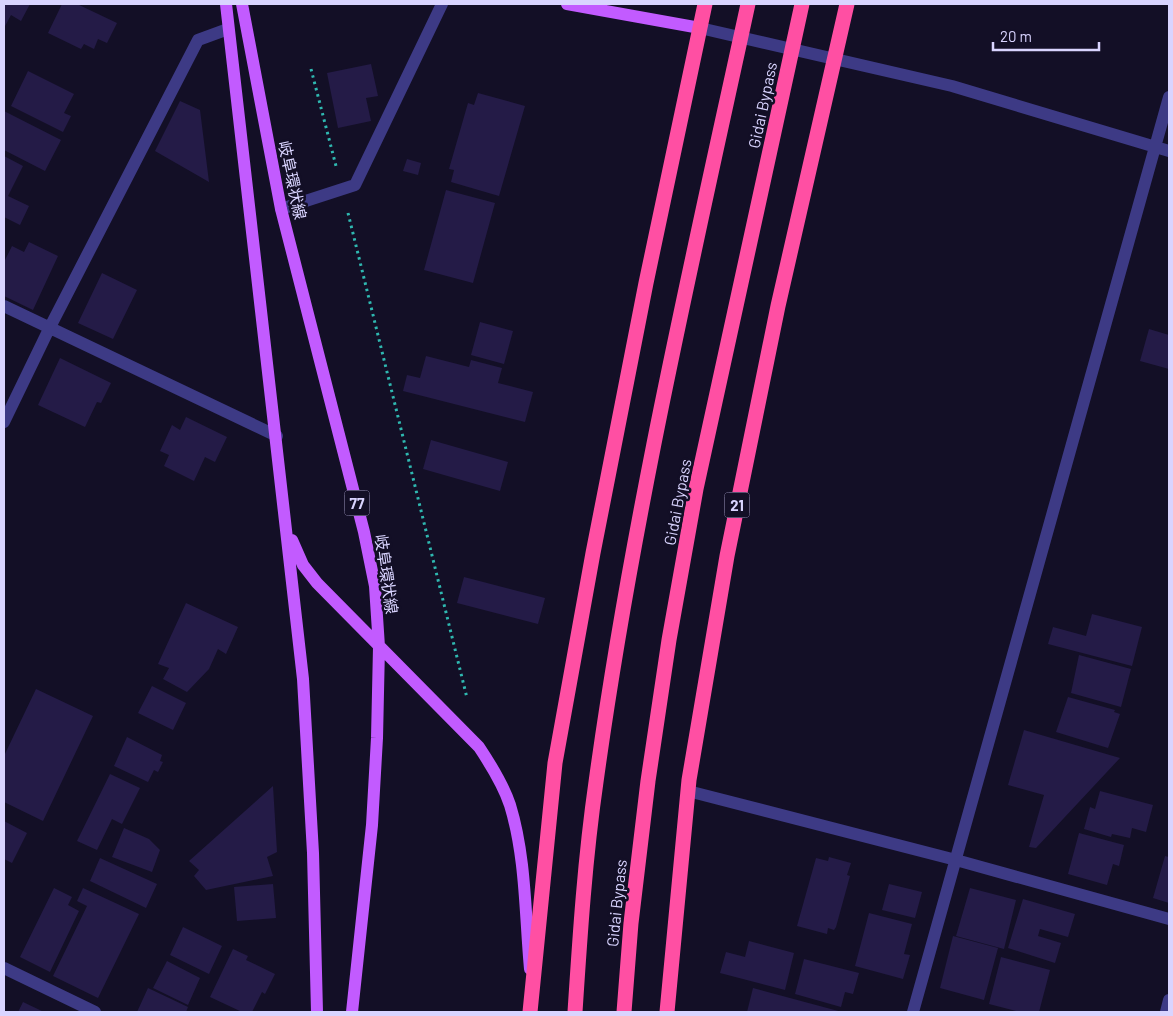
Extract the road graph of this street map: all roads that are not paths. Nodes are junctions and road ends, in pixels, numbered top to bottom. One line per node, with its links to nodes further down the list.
1 (226, 4): 10 (main road)
2 (242, 4): 15 (main road, 岐阜環状線 / 77)
3 (442, 4): 15 (street)
4 (567, 4): 9 (main road)
5 (705, 4): 9 (highway)
6 (748, 4): 32 (highway, Gidai Bypass)
7 (802, 4): 33 (highway, Gidai Bypass)
8 (847, 4): 11 (highway, 21)
9 (700, 28): 11 (street); 26 (highway)
10 (228, 29): 17 (street); 19 (main road)
11 (836, 58): 13 (street); 22 (highway, 21)
12 (1169, 97): 13 (street)
13 (1154, 146): 14 (street); 23 (street)
14 (1169, 151)
15 (281, 209): 21 (main road, 岐阜環状線 / 77)
16 (4, 306): 17 (street)
17 (49, 328): 18 (street); 19 (street)
18 (4, 422)
19 (277, 436): 20 (main road)
20 (285, 512): 21 (main road); 29 (main road)
21 (379, 647): 26 (main road); 30 (main road, 岐阜環状線 / 77)
22 (688, 791): 23 (street); 34 (highway, 21)
23 (956, 860): 24 (street); 35 (street)
24 (1169, 919)
25 (4, 968): 28 (street)
26 (531, 989): 31 (highway)
27 (1169, 1000): 36 (street)
28 (94, 1012)
29 (317, 1012)
30 (352, 1012)
31 (530, 1012)
32 (575, 1012)
33 (624, 1012)
34 (667, 1012)
35 (913, 1012)
36 (1166, 1012)

